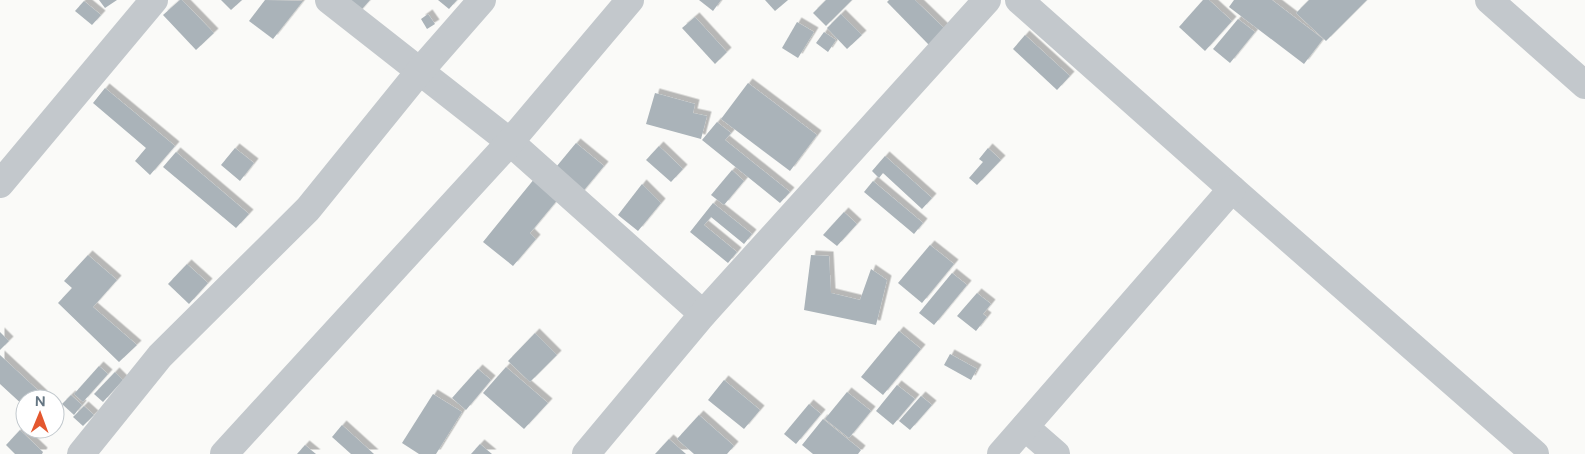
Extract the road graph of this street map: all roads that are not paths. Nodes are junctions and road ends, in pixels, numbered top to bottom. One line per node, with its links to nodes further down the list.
1 (154, 0): 11 (street)
2 (329, 0): 8 (street)
3 (482, 0): 8 (street)
4 (630, 0): 10 (street)
5 (987, 0): 13 (street)
6 (1019, 0): 12 (street)
7 (1489, 0): 9 (street)
8 (419, 72): 10 (street); 15 (street)
9 (1585, 85)
10 (510, 142): 13 (street); 16 (street)
11 (0, 184)
12 (1232, 190): 14 (street); 20 (street)
13 (703, 314): 17 (street)
14 (1025, 427): 18 (street); 19 (street)
15 (81, 454)
16 (224, 454)
17 (586, 454)
18 (1001, 454)
19 (1056, 454)
20 (1535, 454)

